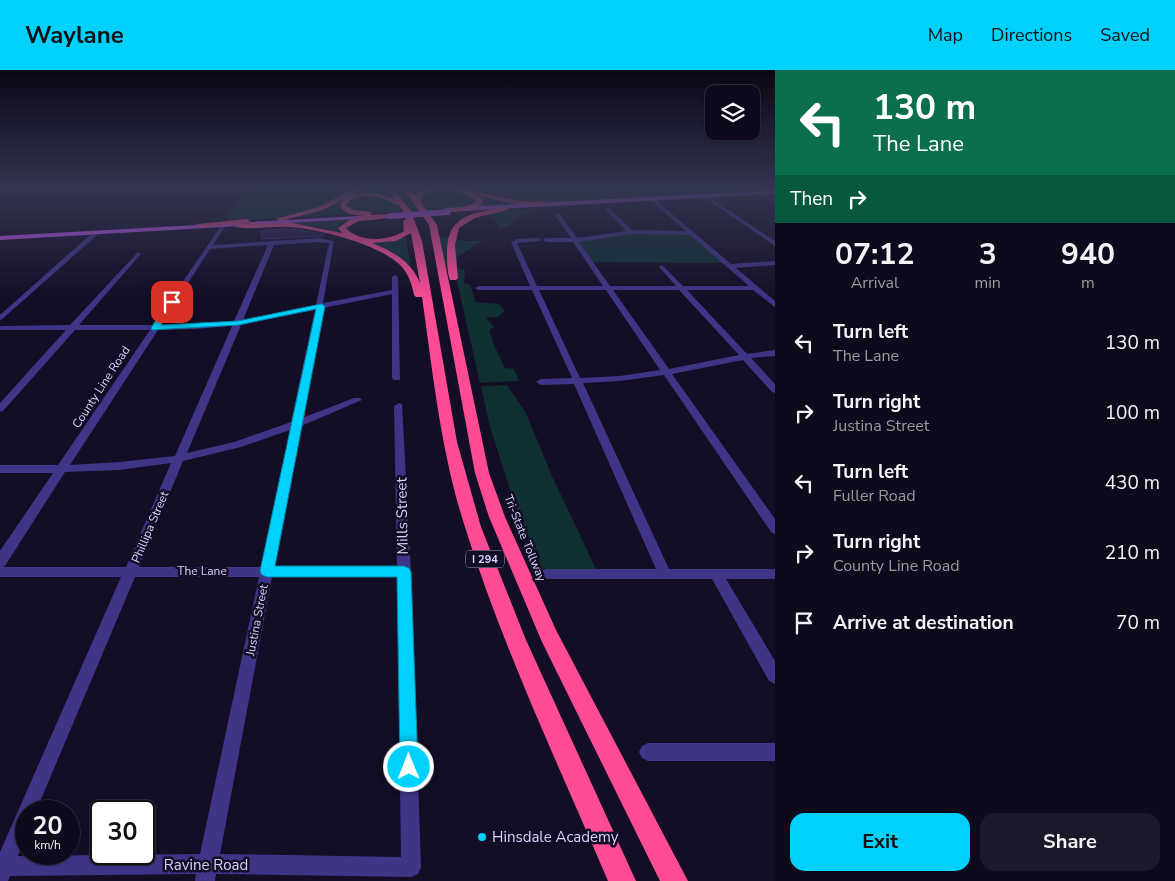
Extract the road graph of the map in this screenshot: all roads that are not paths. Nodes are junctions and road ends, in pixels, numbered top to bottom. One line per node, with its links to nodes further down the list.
1 (198, 226): 2 (main road); 14 (main road)
2 (202, 226)
3 (221, 226): 23 (street, County Line Road)
4 (300, 226): 43 (highway)
5 (344, 226): 6 (highway)
6 (407, 226)
7 (415, 226): 43 (highway, Tri-State Tollway / I 294)
8 (433, 226): 37 (highway, Tri-State Tollway / I 294)
9 (457, 226): 37 (highway)
10 (565, 226): 20 (street)
11 (624, 226): 15 (street)
12 (683, 226): 16 (street)
13 (749, 226): 22 (street)
14 (94, 228): 17 (main road); 38 (street)
15 (630, 232): 16 (street); 20 (street)
16 (691, 233): 27 (street)
17 (0, 238)
18 (538, 240): 30 (street)
19 (546, 240): 20 (street)
20 (575, 240): 31 (street)
21 (272, 243): 23 (street); 36 (street, Justina Street); 39 (street, Phillipa Street)
22 (775, 244)
23 (208, 247): 42 (street, County Line Road)
24 (138, 254): 41 (street)
25 (775, 263): 27 (street)
26 (662, 266): 32 (street)
27 (730, 266): 33 (street)
28 (394, 277): 34 (street)
29 (479, 288): 30 (street)
30 (535, 288): 31 (street); 48 (street)
31 (608, 288): 32 (street); 46 (street)
32 (681, 288): 33 (street); 45 (street)
33 (756, 288): 35 (street)
34 (395, 291): 36 (street); 47 (street)
35 (775, 305)
36 (321, 306): 39 (street); 54 (street, Justina Street)
37 (452, 315): 77 (highway, Tri-State Tollway / I 294)
38 (0, 319)
39 (238, 323): 42 (street); 55 (street, Phillipa Street)
40 (0, 328): 41 (street)
41 (72, 328): 42 (street); 53 (street)
42 (155, 328): 57 (street, County Line Road)
43 (434, 337): 76 (highway, Tri-State Tollway / I 294)
44 (775, 353): 45 (street)
45 (744, 356): 46 (street); 50 (street)
46 (667, 372): 48 (street); 58 (street)
47 (396, 378)
48 (578, 381): 49 (street); 65 (street)
49 (541, 382)
50 (775, 390)
51 (358, 400): 54 (street)
52 (399, 406): 63 (street, Mills Street)
53 (0, 409)
54 (296, 424): 55 (street); 60 (street, Justina Street)
55 (179, 459): 57 (street); 62 (street, Phillipa Street)
56 (0, 469): 57 (street)
57 (61, 470): 59 (street, County Line Road)
58 (775, 528)
59 (0, 562)
60 (267, 571): 62 (street, The Lane); 63 (street, The Lane); 75 (street, Justina Street)
61 (0, 572): 62 (street, The Lane)
62 (130, 572): 71 (street, Phillipa Street)
63 (404, 572): 73 (street, Mills Street)
64 (547, 574): 65 (street)
65 (666, 574): 66 (street)
66 (716, 574): 67 (street); 68 (street)
67 (775, 574)
68 (775, 676)
69 (648, 752): 70 (street)
70 (775, 752)
71 (33, 800)
72 (15, 839): 74 (street, Phillipa Street)
73 (411, 867): 75 (street, Ravine Road)
74 (1, 869): 75 (street, Ravine Road)
75 (207, 872)
76 (622, 881)
77 (674, 881)

